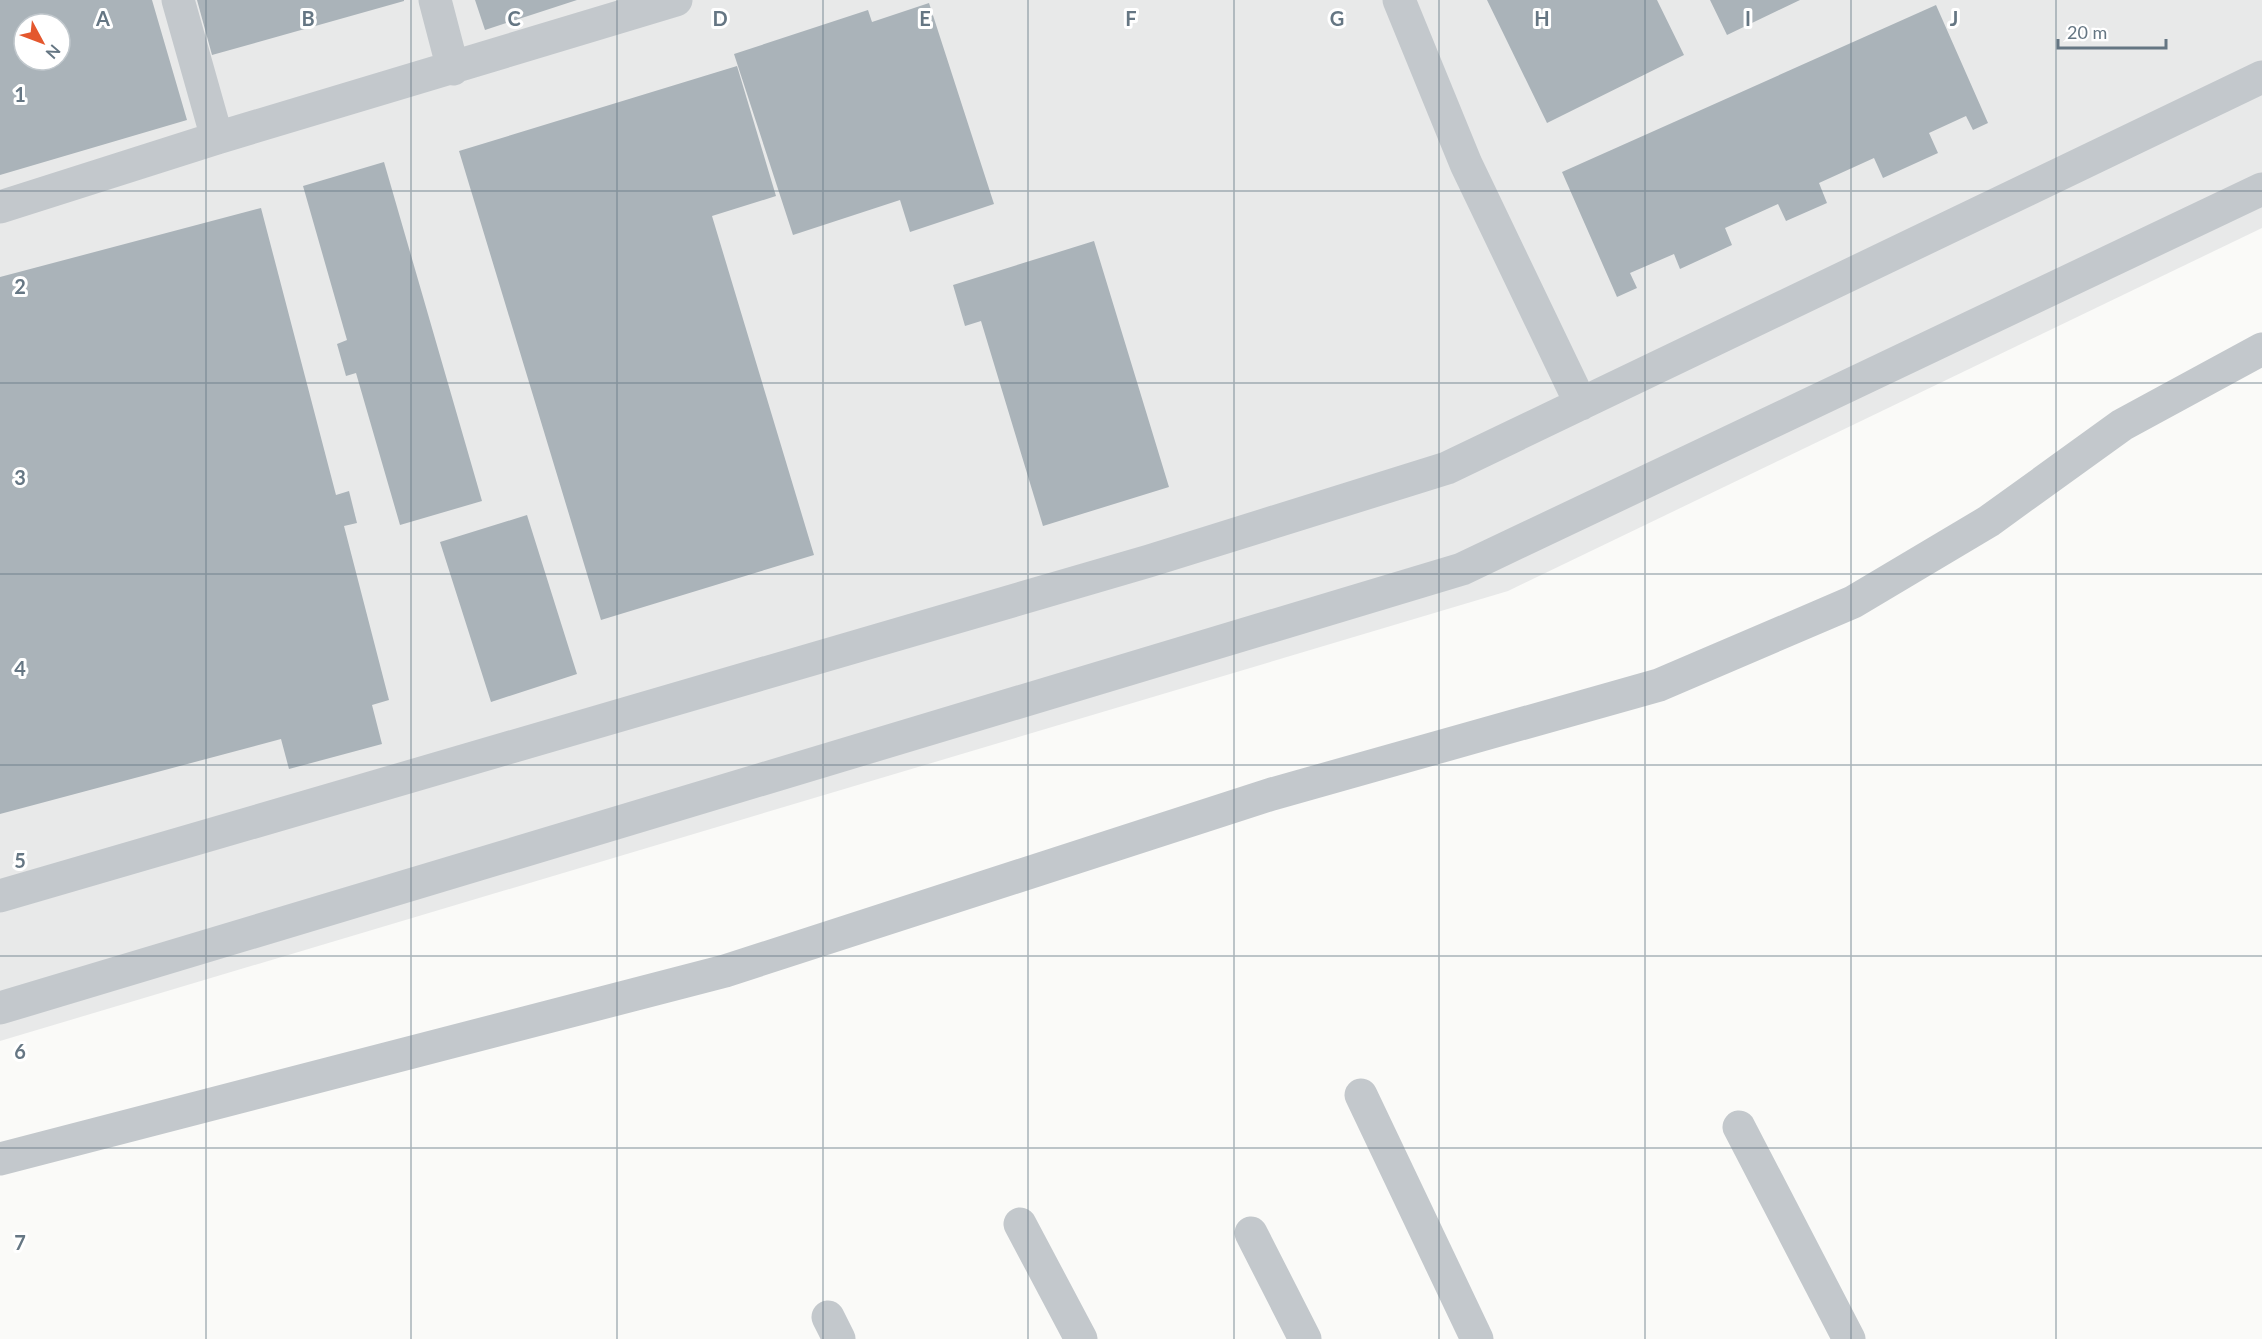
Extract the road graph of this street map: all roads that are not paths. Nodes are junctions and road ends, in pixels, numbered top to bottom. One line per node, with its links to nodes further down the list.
1 (178, 0): 7 (street)
2 (435, 0): 5 (street)
3 (676, 0): 5 (street)
4 (1399, 0): 11 (street)
5 (453, 69): 7 (street)
6 (2262, 77): 11 (street)
7 (217, 138): 9 (street)
8 (2262, 189): 13 (street)
9 (0, 207)
10 (2262, 349): 16 (street)
11 (1581, 404): 12 (street)
12 (0, 896)
13 (0, 1008)
14 (1361, 1095): 21 (street)
15 (1739, 1127): 22 (street)
16 (0, 1159)
17 (1020, 1224): 19 (street)
18 (1251, 1233): 20 (street)
19 (1081, 1339)
20 (1305, 1339)
21 (1477, 1339)
22 (1849, 1339)

